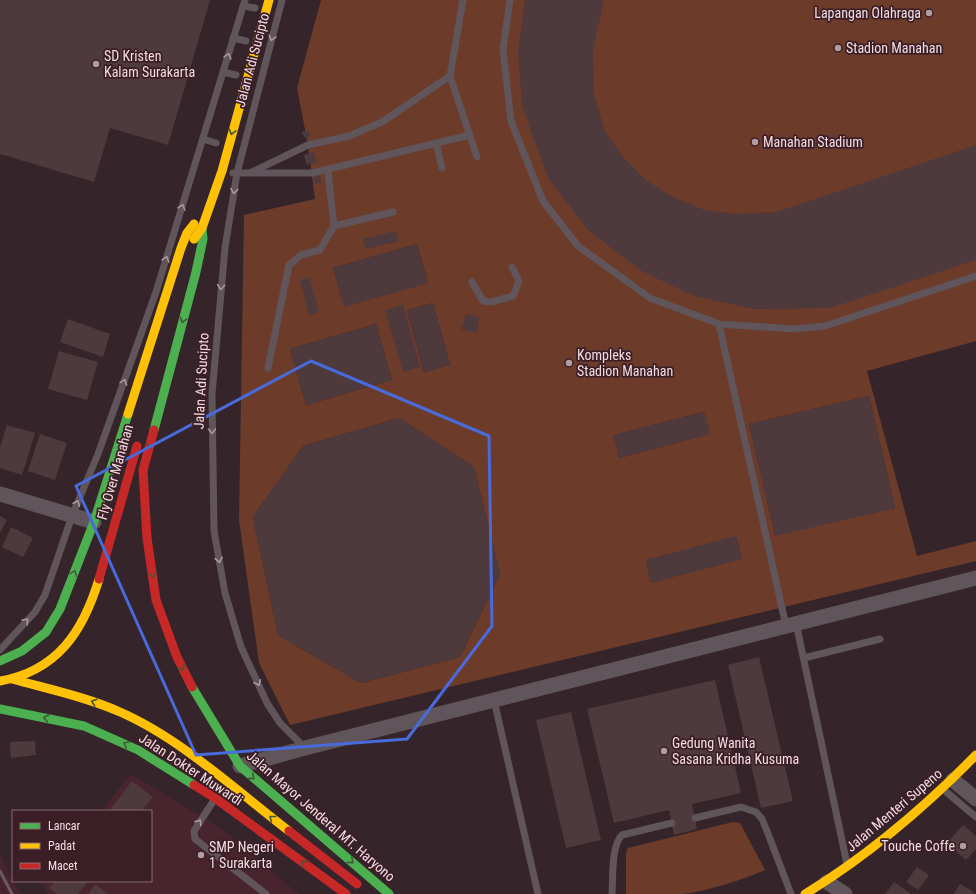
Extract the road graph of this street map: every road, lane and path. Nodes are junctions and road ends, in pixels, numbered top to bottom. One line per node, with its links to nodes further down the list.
1 (269, 0): 19 (main road, Jalan Adi Sucipto, one-way to 19)
2 (282, 0): 21 (lane, Jalan Adi Sucipto, one-way to 21)
3 (463, 0): 11 (lane)
4 (510, 0): 30 (lane)
5 (244, 3): 6 (lane); 7 (lane, Jalan Adi Sucipto)
6 (255, 8)
7 (233, 38): 8 (lane); 9 (lane, Jalan Adi Sucipto, one-way to 7)
8 (246, 41)
9 (223, 72): 10 (lane); 14 (lane, Jalan Adi Sucipto)
10 (236, 75)
11 (450, 76): 13 (lane); 22 (lane)
12 (219, 133): 16 (main road)
13 (470, 135): 15 (lane); 17 (lane)
14 (203, 139): 16 (lane); 32 (lane, Jalan Adi Sucipto, one-way to 14)
15 (436, 143): 18 (lane); 20 (lane)
16 (215, 147)
17 (477, 157)
18 (442, 168)
19 (222, 171): 21 (lane); 24 (main road, Jalan Adi Sucipto)
20 (328, 171): 22 (lane); 25 (lane)
21 (237, 173): 22 (lane); 49 (lane, Jalan Adi Sucipto, one-way to 49)
22 (249, 173)
23 (393, 212): 25 (lane)
24 (197, 223): 26 (main road, Jalan Adi Sucipto); 33 (main road, Jalan Adi Sucipto); 40 (main road, Jalan Adi Sucipto, one-way to 40)
25 (334, 226): 31 (lane)
26 (189, 254)
27 (512, 268): 29 (lane)
28 (976, 276): 30 (lane)
29 (472, 282)
30 (719, 324): 39 (lane)
31 (268, 368)
32 (113, 411): 33 (lane); 36 (lane, Jalan Adi Sucipto, one-way to 32)
33 (128, 416): 37 (main road, Jalan Adi Sucipto)
34 (139, 438): 45 (main road, Fly Over Manahan)
35 (0, 494): 36 (street)
36 (72, 516): 37 (street); 42 (lane, Jalan Adi Sucipto, one-way to 36)
37 (94, 522): 44 (main road, Jalan Adi Sucipto, one-way to 37)
38 (976, 578): 39 (street)
39 (791, 624): 43 (lane); 47 (street)
40 (168, 632): 51 (main road, Jalan Mayor Jenderal MT. Haryono, one-way to 51)
41 (880, 639): 43 (lane)
42 (0, 650)
43 (804, 658): 58 (lane)
44 (0, 661)
45 (11, 679): 46 (main road, Fly Over Manahan); 60 (main road, Fly Over Manahan, one-way to 45)
46 (0, 681)
47 (494, 700): 49 (street); 64 (lane)
48 (0, 709): 53 (main road, Jalan Dokter Muwardi, one-way to 48)
49 (305, 748): 51 (street)
50 (976, 755): 52 (main road, Jalan Menteri Supeno)
51 (240, 766): 63 (main road, Jalan Mayor Jenderal MT. Haryono, one-way to 63)
52 (948, 784): 54 (street); 55 (lane); 58 (main road, Jalan Menteri Supeno)
53 (215, 798): 61 (lane, one-way to 53); 62 (main road, Jalan Dokter Muwardi, one-way to 53)
54 (976, 799)
55 (976, 817)
56 (695, 818): 66 (lane)
57 (672, 824): 65 (lane)
58 (848, 866): 59 (main road, Jalan Menteri Supeno)
59 (827, 882): 67 (main road, Jalan Menteri Supeno); 68 (street)
60 (363, 889)
61 (266, 894)
62 (346, 894)
63 (389, 894)
64 (538, 894)
65 (612, 894)
66 (791, 894)
67 (805, 894)
68 (845, 894)

